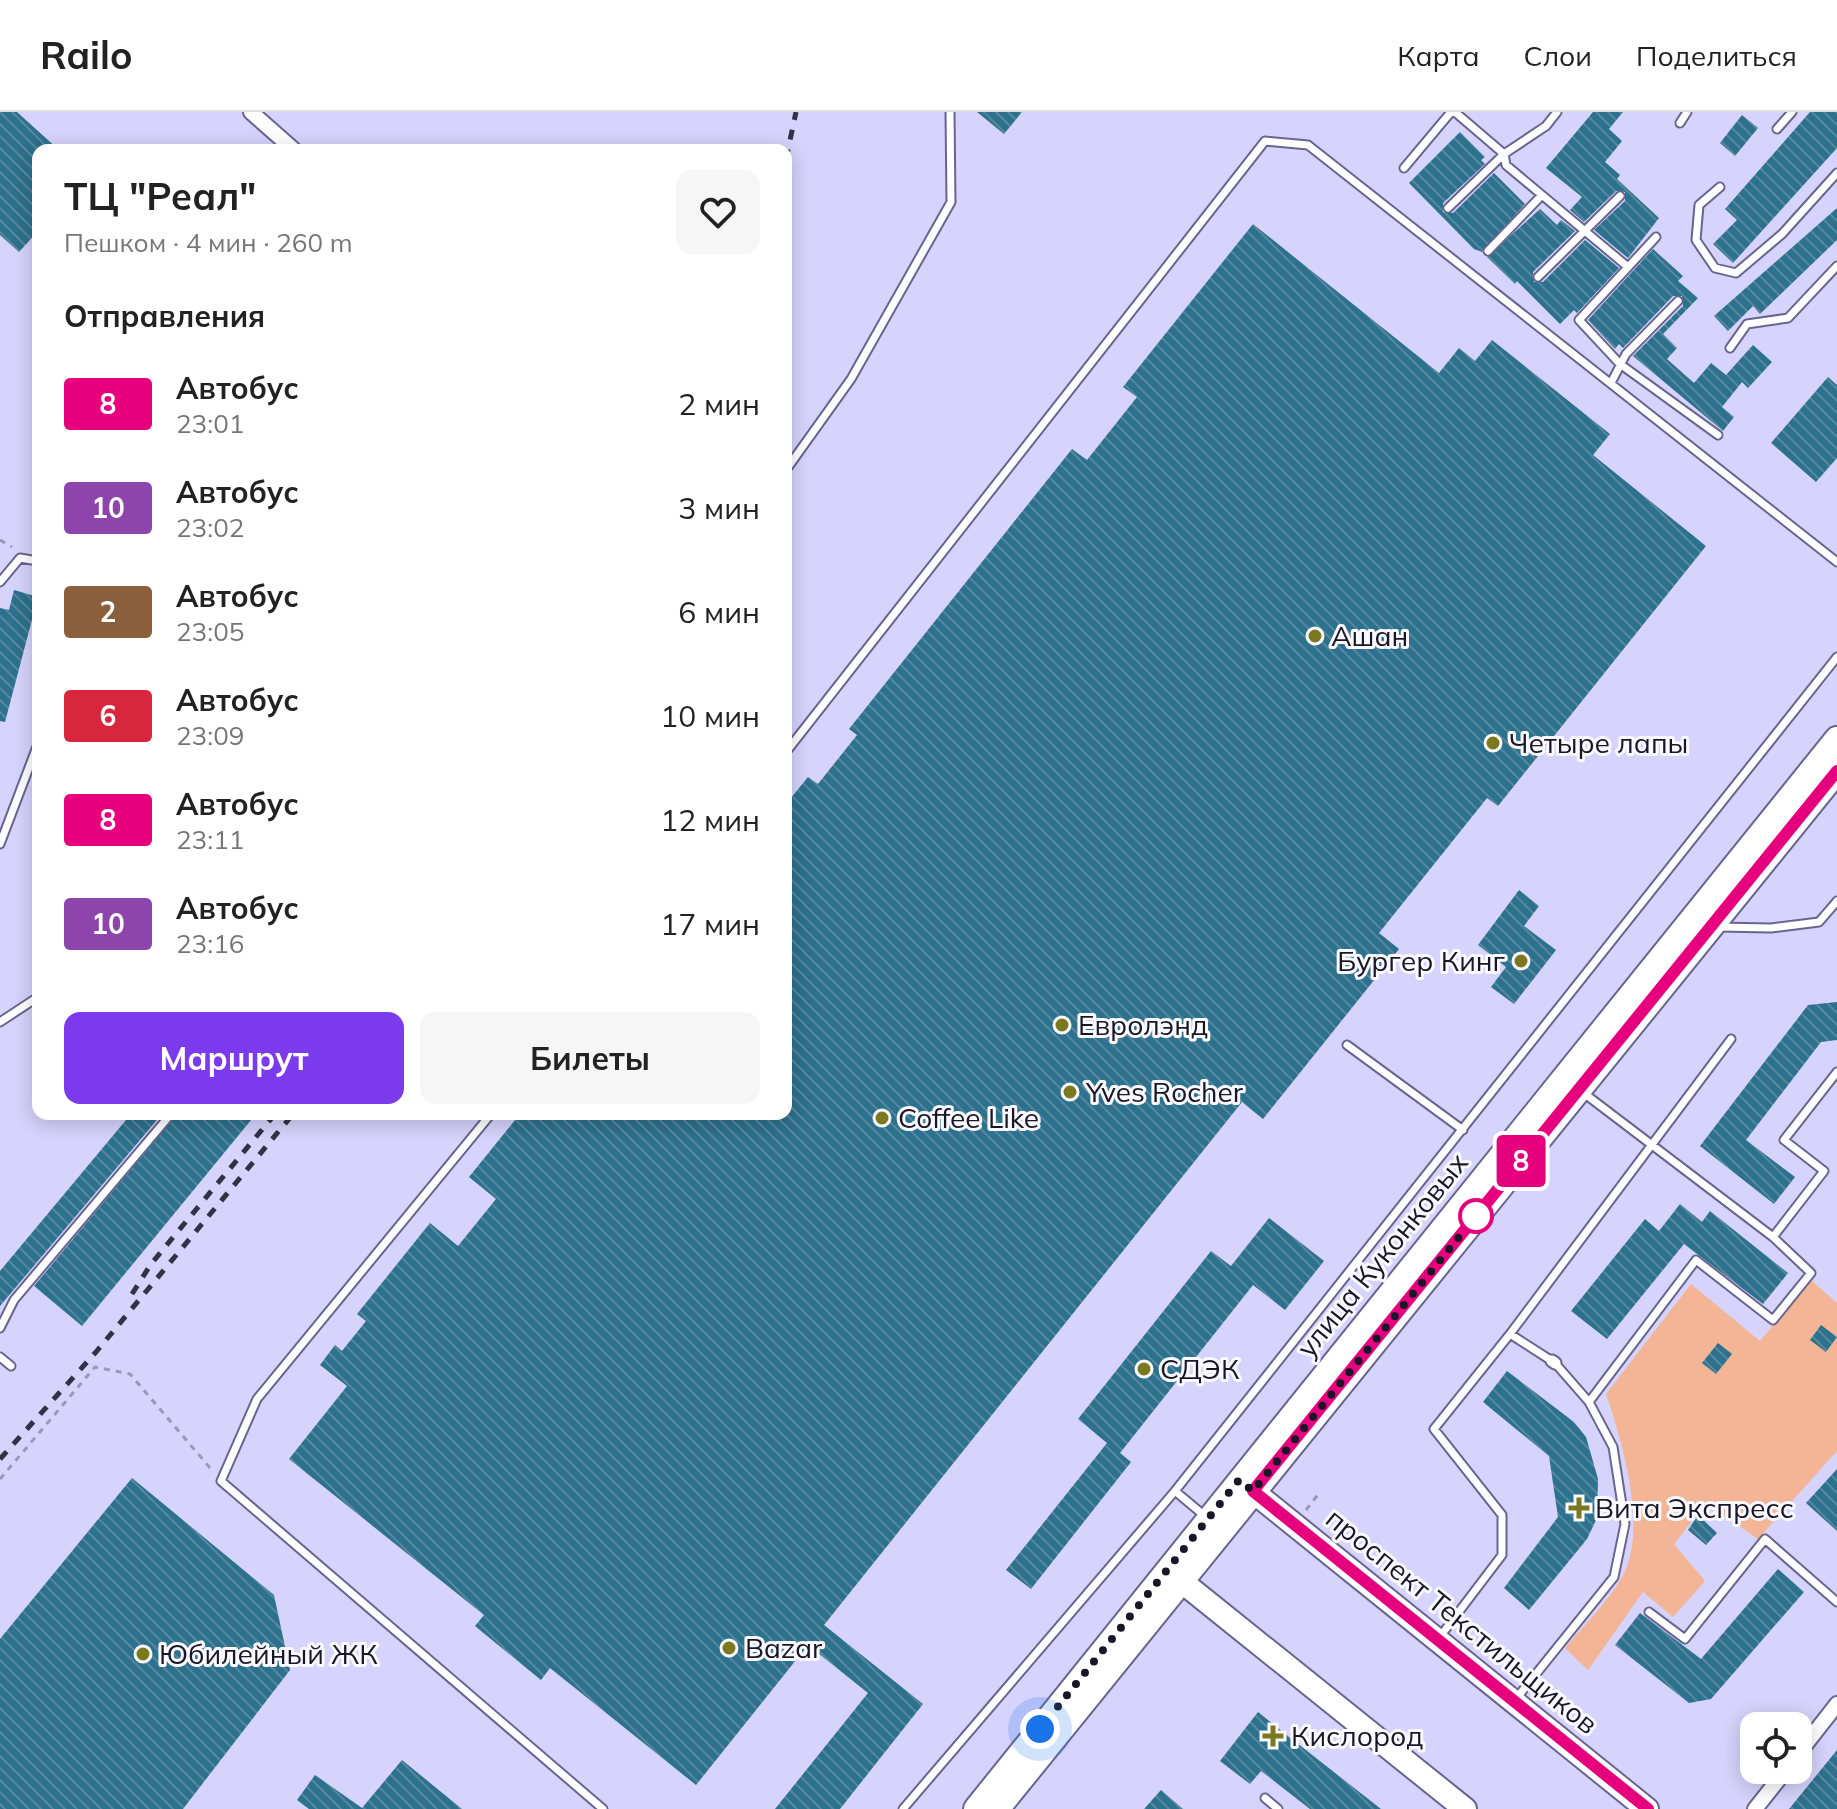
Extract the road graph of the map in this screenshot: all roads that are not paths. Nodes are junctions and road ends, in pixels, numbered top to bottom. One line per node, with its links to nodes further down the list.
1 (251, 112): 9 (street)
2 (950, 112): 28 (lane)
3 (1453, 112): 10 (lane); 11 (lane)
4 (1557, 112): 10 (lane)
5 (1687, 112): 7 (lane)
6 (1792, 112): 8 (lane)
7 (1680, 123)
8 (1777, 129)
9 (287, 144)
10 (1504, 154): 14 (lane); 16 (lane)
11 (1404, 168)
12 (1837, 173): 13 (lane)
13 (1720, 187)
14 (1542, 195): 17 (lane); 19 (lane)
15 (1620, 196): 17 (lane)
16 (1448, 208)
17 (1585, 231): 21 (lane); 22 (lane)
18 (1656, 237): 21 (lane)
19 (1488, 251)
20 (1837, 266): 24 (lane)
21 (1628, 267): 25 (lane)
22 (1538, 277)
23 (1678, 301): 25 (lane)
24 (1730, 348)
25 (1620, 364): 26 (lane); 27 (lane)
26 (1611, 383): 30 (lane); 36 (lane)
27 (1718, 435)
28 (792, 462)
29 (1837, 548): 30 (lane)
30 (1829, 556): 32 (lane)
31 (32, 560): 33 (lane)
32 (1837, 562)
33 (0, 582)
34 (1837, 657): 50 (lane)
35 (1837, 739): 58 (main road, улица Куконковых)
36 (792, 744)
37 (32, 760): 39 (lane)
38 (1837, 771): 41 (main road, улица Куконковых)
39 (0, 844)
40 (1837, 901): 41 (lane)
41 (1712, 926): 47 (main road, улица Куконковых)
42 (32, 1001): 43 (lane)
43 (0, 1022)
44 (1731, 1039): 51 (lane)
45 (1347, 1045): 50 (lane)
46 (1837, 1072): 52 (lane)
47 (1580, 1089): 51 (lane); 58 (main road, улица Куконковых)
48 (166, 1120): 53 (lane)
49 (486, 1120): 72 (lane)
50 (1463, 1130): 59 (lane)
51 (1653, 1145): 52 (lane); 54 (lane)
52 (1773, 1237): 57 (lane)
53 (0, 1328)
54 (1510, 1334): 57 (lane); 66 (lane)
55 (0, 1357): 56 (lane)
56 (11, 1366)
57 (1589, 1402): 67 (lane)
58 (1246, 1486): 60 (main road, улица Куконковых); 66 (main road, проспект Текстильщиков)
59 (1175, 1491): 60 (lane); 73 (lane)
60 (1215, 1524): 61 (main road, улица Куконковых); 62 (main road); 74 (main road, улица Куконковых)
61 (1198, 1559): 62 (main road, улица Куконковых); 65 (main road)
62 (1181, 1581): 65 (main road); 75 (main road, улица Куконковых)
63 (1837, 1602): 64 (lane)
64 (1649, 1612)
65 (1224, 1613): 77 (main road)
66 (1438, 1640): 67 (main road, проспект Текстильщиков)
67 (1514, 1701): 78 (main road, проспект Текстильщиков)
68 (1837, 1704): 69 (street)
69 (1812, 1736)
70 (1775, 1784): 79 (street)
71 (1265, 1798): 76 (lane)
72 (603, 1809)
73 (903, 1809)
74 (976, 1809)
75 (997, 1809)
76 (1278, 1809)
77 (1465, 1809)
78 (1647, 1809)
79 (1755, 1809)

